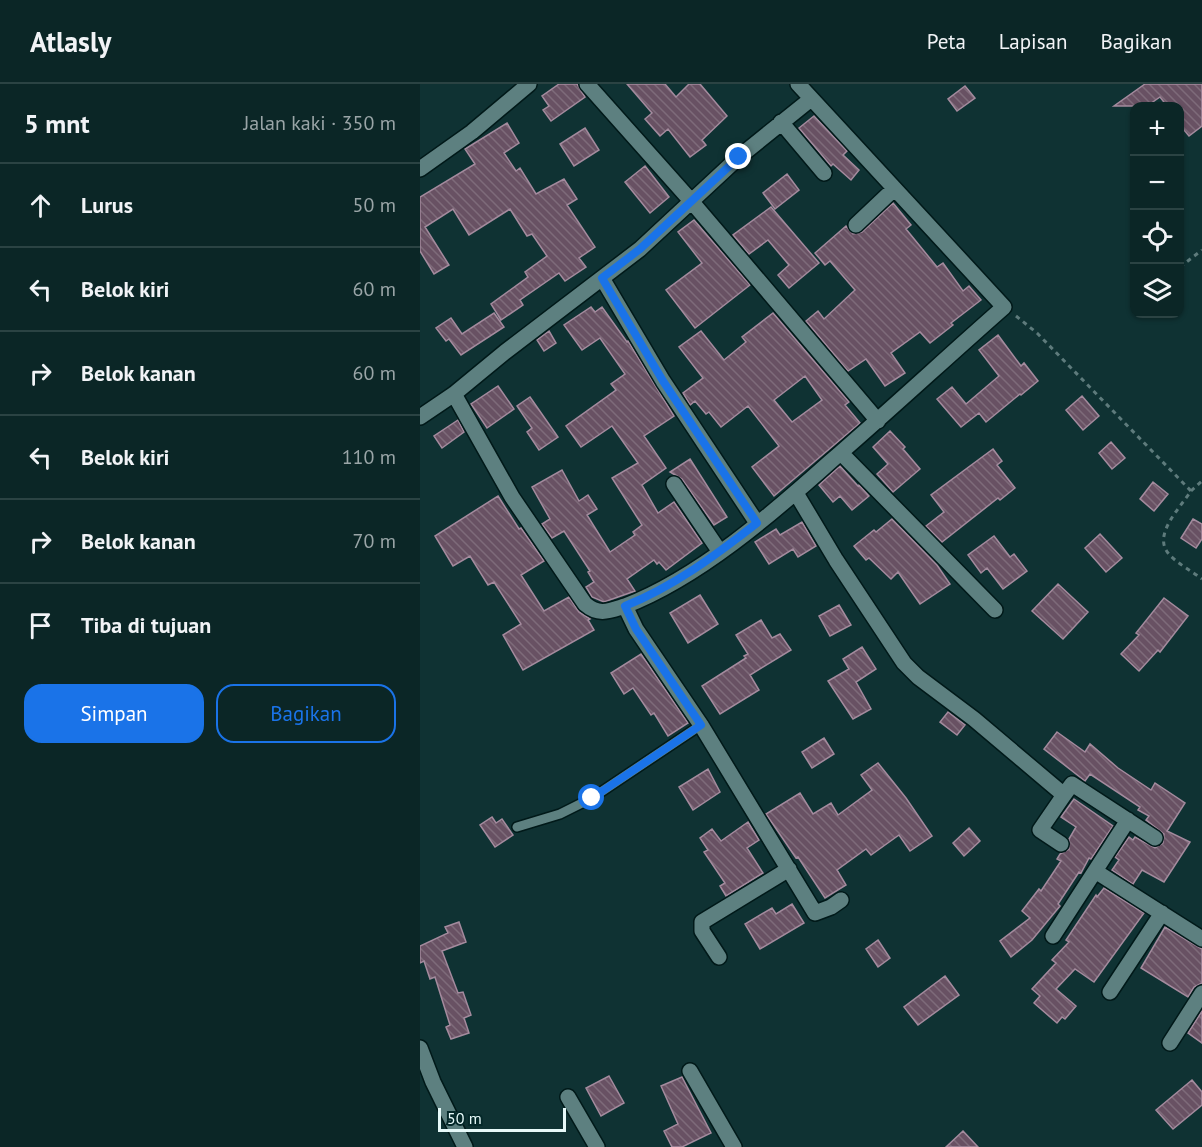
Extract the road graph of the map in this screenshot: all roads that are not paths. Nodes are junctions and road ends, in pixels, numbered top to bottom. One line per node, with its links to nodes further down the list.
1 (587, 84): 9 (street)
2 (798, 84): 4 (street)
3 (523, 86): 6 (street)
4 (811, 99): 5 (street); 8 (street)
5 (781, 122): 7 (street); 9 (street)
6 (420, 169)
7 (824, 173)
8 (894, 189): 10 (street); 14 (street)
9 (692, 202): 11 (street); 14 (street)
10 (856, 225)
11 (602, 278): 12 (street); 18 (street)
12 (454, 394): 13 (street); 20 (street)
13 (420, 417)
14 (878, 421): 15 (street)
15 (841, 453): 17 (street); 21 (street)
16 (674, 484): 19 (street)
17 (796, 493): 18 (street); 23 (street)
18 (757, 523): 19 (street)
19 (720, 552): 20 (street)
20 (625, 606): 22 (street)
21 (995, 610)
22 (701, 725): 25 (lane); 28 (street)
23 (1064, 795): 24 (street); 27 (street)
24 (1128, 820): 26 (street); 29 (street)
25 (517, 827)
26 (1155, 838)
27 (1061, 844)
28 (789, 869): 30 (street); 34 (street)
29 (1095, 871): 31 (street); 32 (street)
30 (841, 900)
31 (1162, 913): 33 (street); 35 (street)
32 (1053, 936)
33 (1202, 939)
34 (719, 957)
35 (1110, 992)
36 (1202, 993): 37 (street)
37 (1170, 1042)
38 (420, 1048): 41 (street)
39 (690, 1071): 43 (street)
40 (568, 1097): 42 (street)
41 (465, 1147)
42 (597, 1147)
43 (734, 1147)

